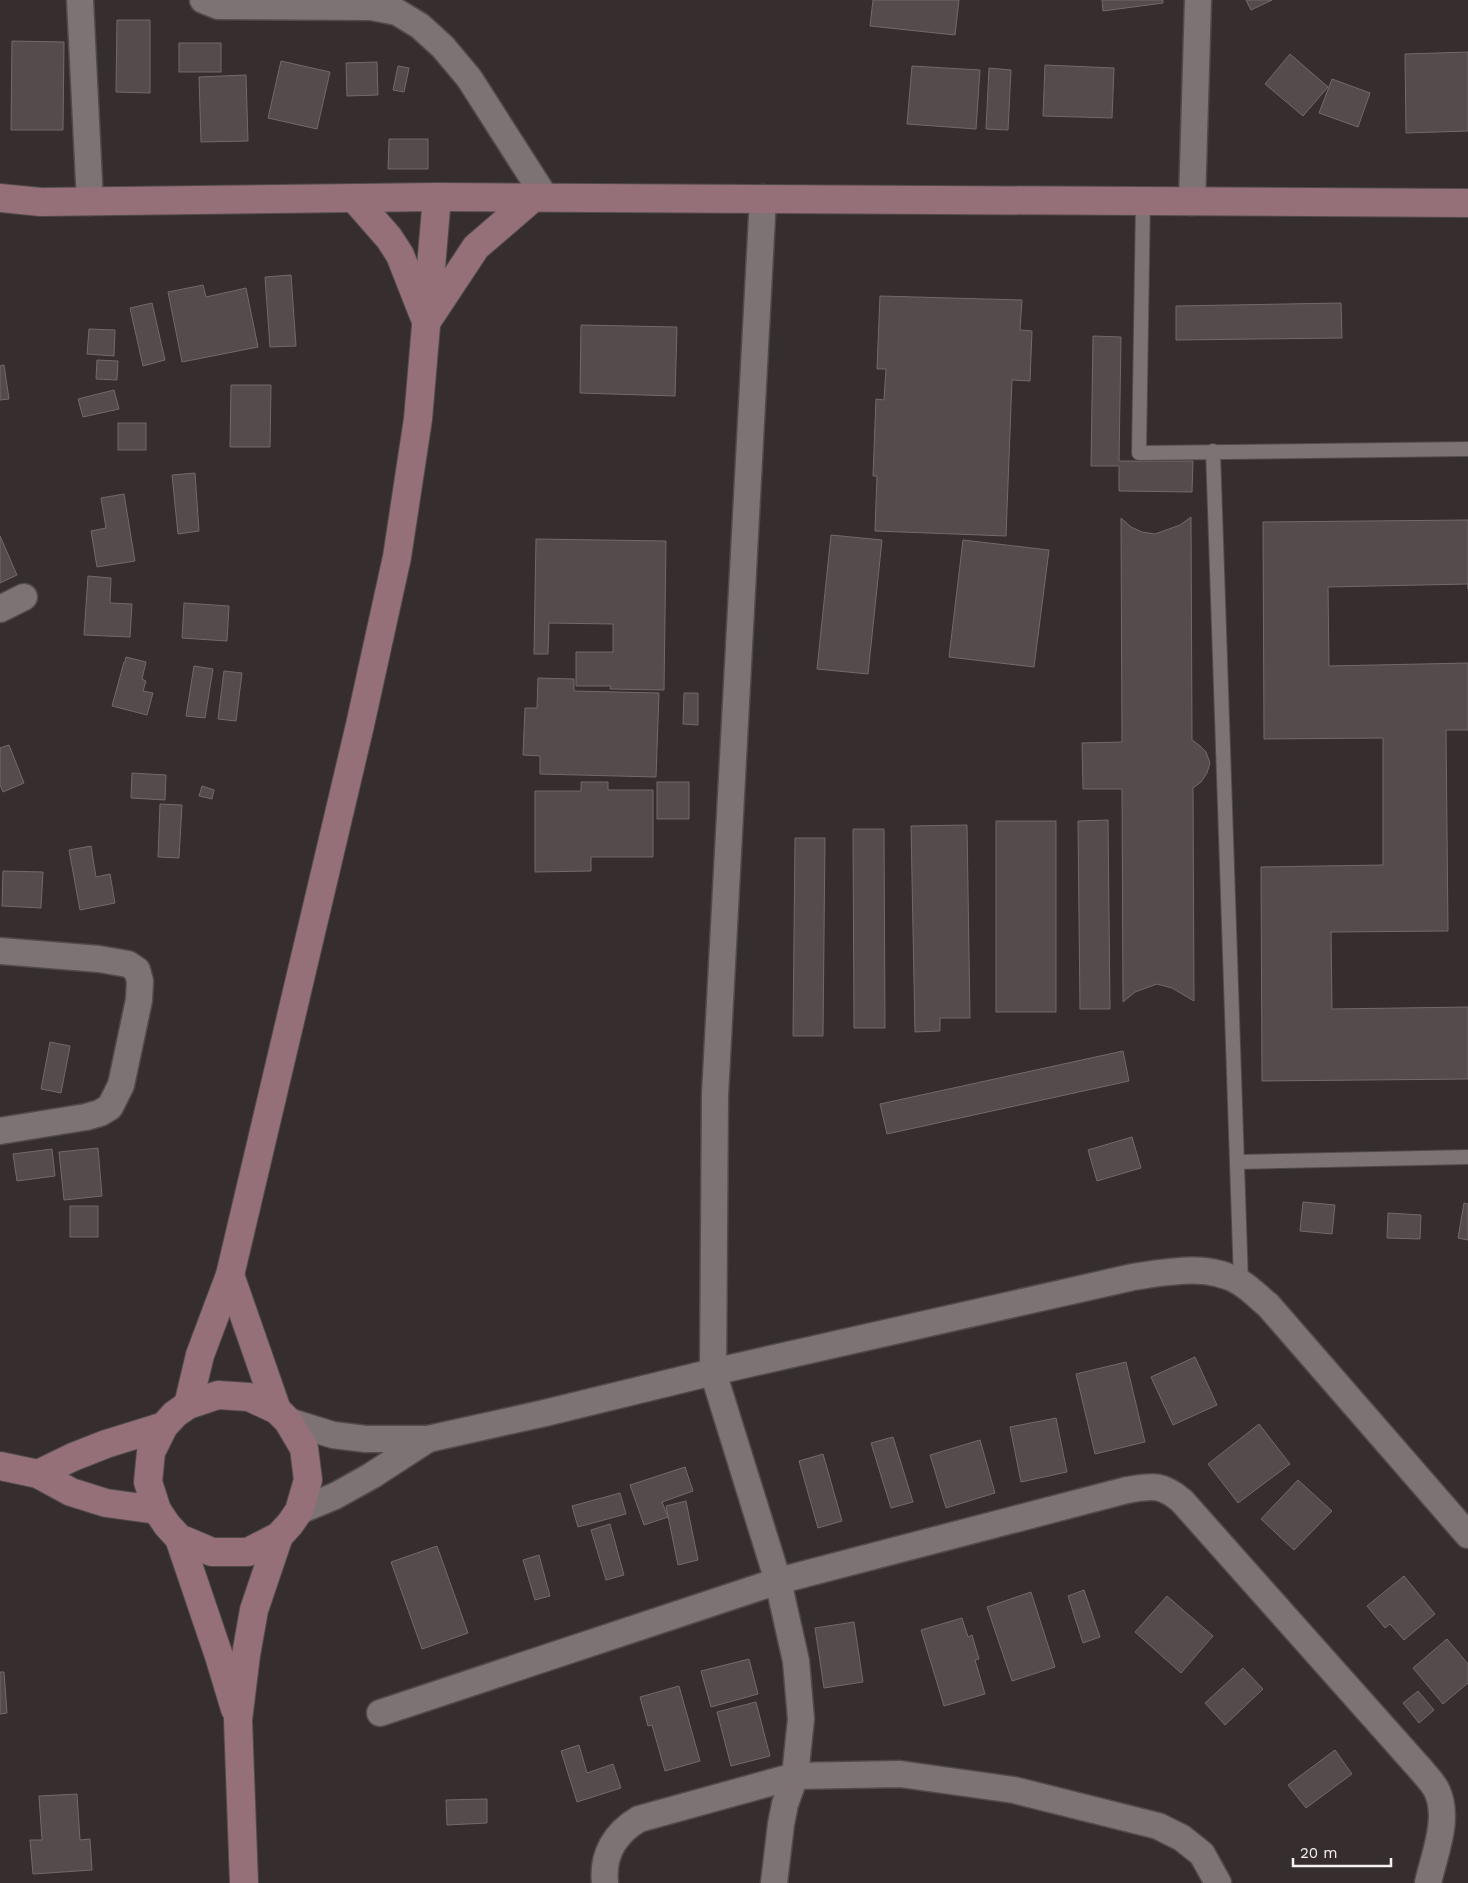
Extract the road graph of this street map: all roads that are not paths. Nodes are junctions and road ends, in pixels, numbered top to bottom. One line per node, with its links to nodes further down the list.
1 (80, 0): 9 (street)
2 (203, 0): 7 (street)
3 (1198, 0): 11 (street)
4 (437, 197): 6 (street); 7 (street); 13 (street)
5 (0, 198): 9 (street)
6 (354, 198): 9 (street); 13 (street)
7 (544, 198): 8 (street); 13 (street)
8 (763, 198): 10 (street); 24 (street)
9 (90, 202)
10 (1143, 202): 11 (street); 15 (lane)
11 (1192, 202): 12 (street)
12 (1468, 203)
13 (427, 322): 22 (street)
14 (1468, 449): 15 (lane)
15 (1213, 451): 21 (lane)
16 (24, 596): 17 (street)
17 (0, 609)
18 (0, 952): 19 (street)
19 (0, 1131)
20 (1468, 1157): 21 (lane)
21 (1237, 1162): 23 (lane)
22 (230, 1275): 25 (street); 26 (street)
23 (1240, 1282): 24 (street); 33 (street)
24 (713, 1372): 28 (street); 36 (street)
25 (188, 1405): 26 (street); 27 (street)
26 (283, 1416): 28 (street); 32 (street)
27 (164, 1426): 30 (street); 31 (street)
28 (428, 1439): 32 (street)
29 (0, 1466): 30 (street)
30 (38, 1474): 31 (street)
31 (156, 1510): 35 (street)
32 (299, 1511): 34 (street)
33 (1468, 1535)
34 (280, 1536): 35 (street); 38 (street)
35 (179, 1538): 38 (street)
36 (778, 1580): 37 (street); 39 (street); 44 (street)
37 (380, 1713)
38 (238, 1720): 40 (street)
39 (795, 1776): 41 (street); 42 (street); 43 (street)
40 (244, 1883)
41 (604, 1883)
42 (774, 1883)
43 (1218, 1883)
44 (1428, 1883)

